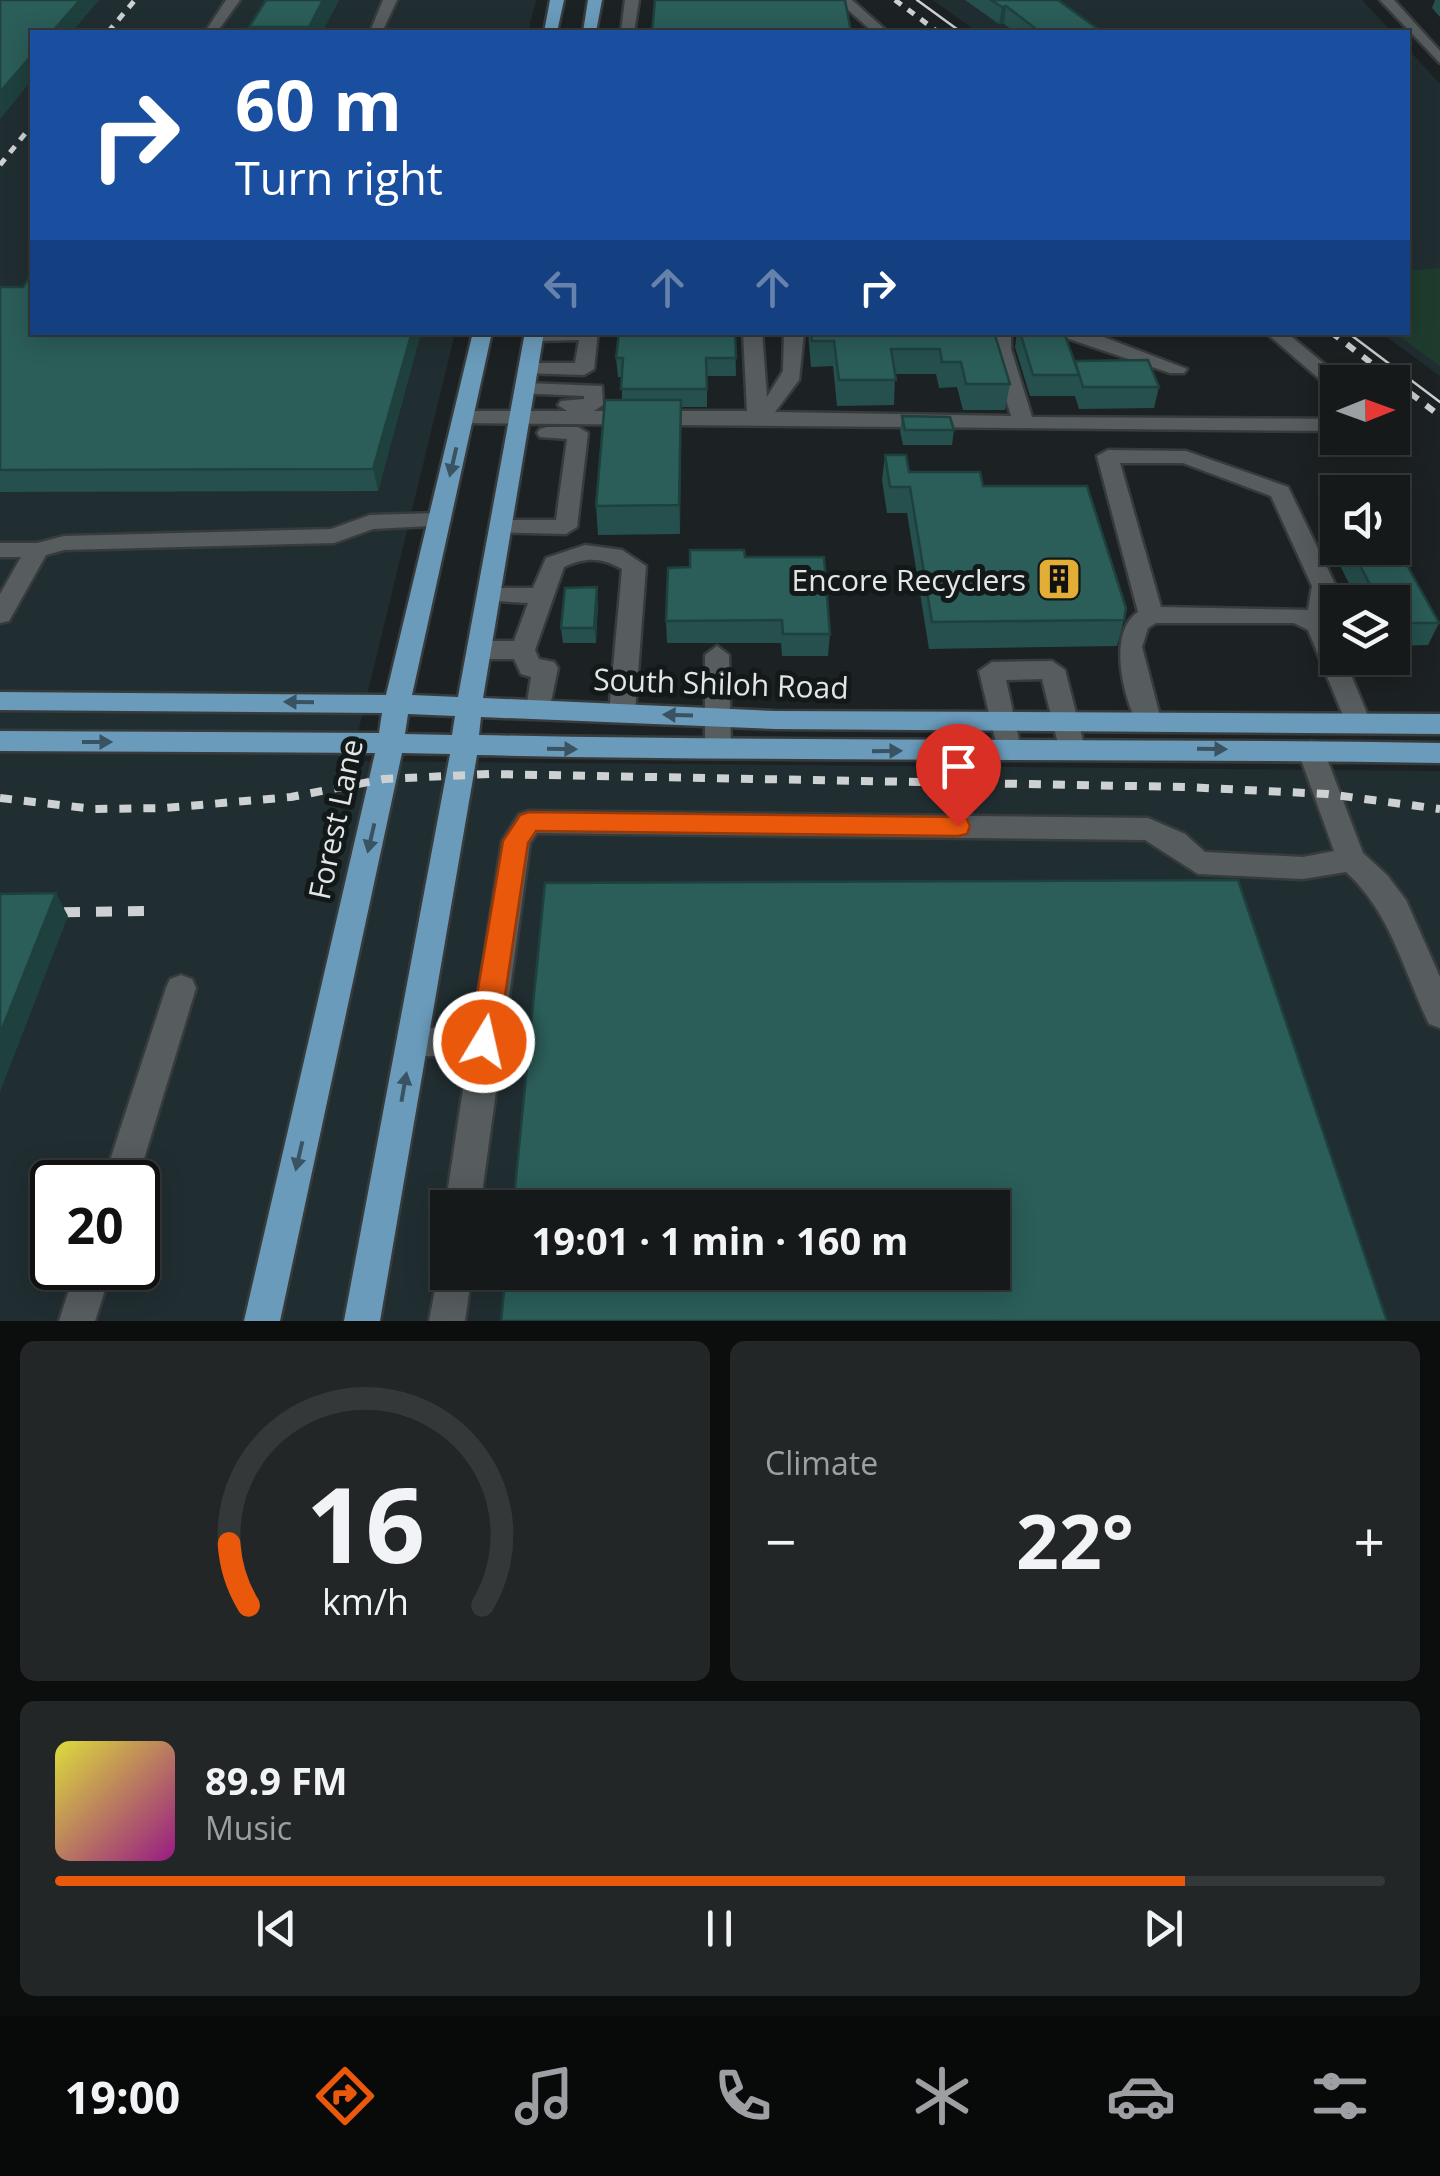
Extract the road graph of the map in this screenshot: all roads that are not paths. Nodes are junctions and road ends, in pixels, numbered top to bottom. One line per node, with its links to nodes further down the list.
1 (233, 0): 8 (lane)
2 (390, 0): 9 (lane)
3 (557, 0): 10 (main road)
4 (595, 0): 11 (main road)
5 (632, 0): 12 (lane)
6 (844, 0): 13 (lane)
7 (1387, 0): 14 (lane)
8 (212, 30)
9 (377, 30)
10 (550, 30)
11 (590, 30)
12 (628, 30)
13 (879, 30)
14 (1440, 58)
15 (482, 335): 26 (main road, Forest Lane)
16 (535, 335): 25 (main road)
17 (588, 335): 25 (lane)
18 (752, 335): 27 (lane)
19 (794, 335): 27 (lane)
20 (1001, 335): 28 (lane)
21 (1071, 335): 23 (lane)
22 (1278, 335): 24 (lane)
23 (1178, 369)
24 (1320, 370)
25 (523, 402): 26 (lane); 27 (lane); 31 (main road); 31 (lane)
26 (464, 416): 30 (main road, Forest Lane, one-way to 30)
27 (758, 417): 28 (lane)
28 (1024, 424): 29 (lane)
29 (1320, 425)
30 (440, 520): 33 (lane); 43 (main road, Forest Lane)
31 (500, 527): 34 (main road)
32 (0, 550): 33 (lane)
33 (37, 550): 36 (lane)
34 (489, 594): 35 (lane); 39 (main road)
35 (542, 596): 40 (lane); 46 (lane)
36 (0, 616)
37 (1151, 616): 38 (lane); 38 (lane); 50 (lane)
38 (1318, 625): 51 (lane)
39 (479, 650): 40 (lane); 44 (main road)
40 (523, 650): 45 (lane)
41 (717, 655): 47 (lane)
42 (0, 702): 43 (main road, South Shiloh Road, one-way to 42)
43 (396, 704): 44 (main road, South Shiloh Road); 54 (main road, Forest Lane)
44 (469, 706): 45 (main road, South Shiloh Road); 55 (main road)
45 (539, 710): 46 (main road, South Shiloh Road)
46 (622, 713): 47 (main road, South Shiloh Road, one-way to 46)
47 (718, 717): 48 (main road, South Shiloh Road); 58 (lane)
48 (1002, 719): 49 (main road, South Shiloh Road); 49 (lane); 57 (lane)
49 (1064, 719): 50 (main road, South Shiloh Road); 56 (lane)
50 (1148, 720): 51 (main road, South Shiloh Road)
51 (1358, 723): 52 (main road, South Shiloh Road)
52 (1440, 724)
53 (0, 741): 54 (main road, one-way to 54)
54 (390, 743): 55 (main road); 71 (main road, Forest Lane, one-way to 71)
55 (464, 747): 58 (main road, one-way to 58); 64 (main road)
56 (1072, 748): 57 (main road); 59 (main road, one-way to 59)
57 (1008, 749): 58 (main road, one-way to 57)
58 (718, 751)
59 (1310, 751): 60 (main road); 61 (lane)
60 (1440, 753)
61 (1352, 860): 63 (lane); 65 (lane)
62 (181, 988): 66 (lane)
63 (1440, 1014)
64 (412, 1042): 65 (lane); 72 (main road, one-way to 64)
65 (484, 1042): 67 (lane)
66 (127, 1160)
67 (464, 1190)
68 (87, 1290): 70 (lane)
69 (452, 1290): 73 (lane)
70 (77, 1321)
71 (262, 1321)
72 (362, 1321)
73 (448, 1321)

